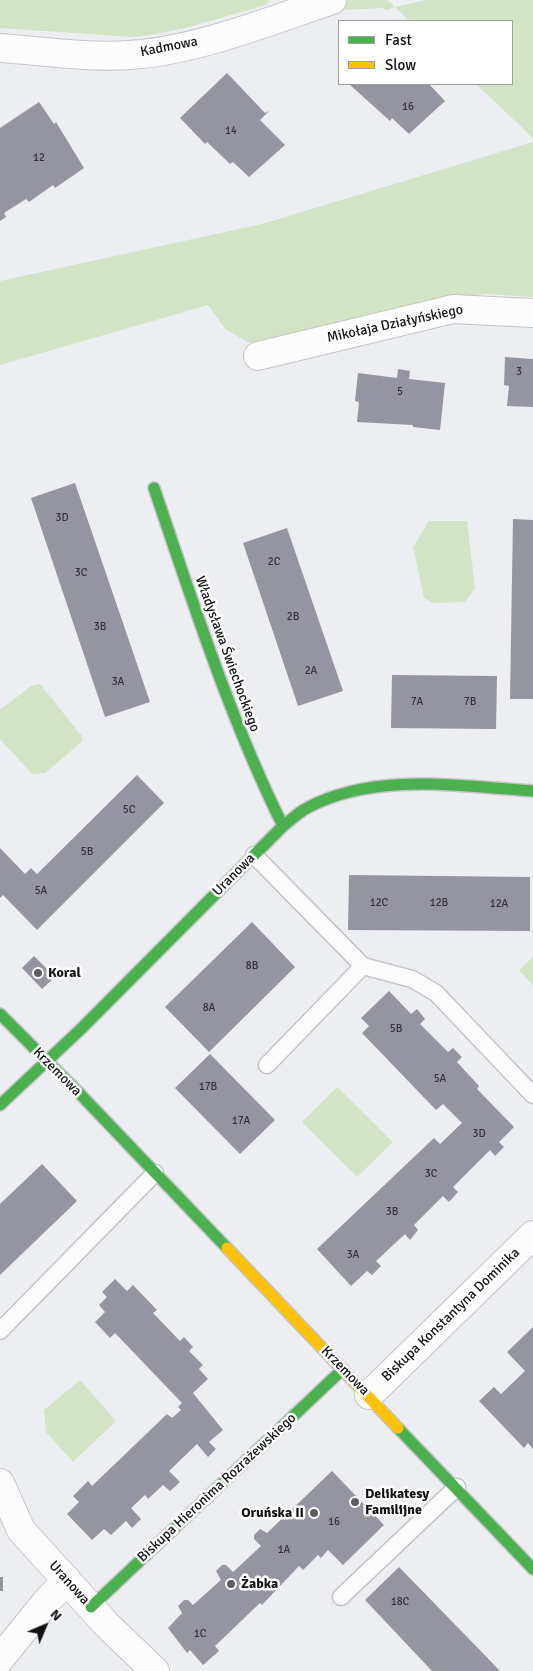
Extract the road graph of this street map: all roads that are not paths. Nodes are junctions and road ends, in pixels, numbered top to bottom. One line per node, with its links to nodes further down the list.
1 (332, 0): 2 (street, Kadmowa)
2 (0, 48)
3 (533, 313): 4 (street, Mikołaja Działyńskiego)
4 (258, 356)
5 (154, 488): 7 (street, Władysława Świechockiego)
6 (533, 791): 7 (street, Uranowa)
7 (283, 826): 8 (street, Uranowa)
8 (254, 855): 9 (lane); 11 (street, Uranowa)
9 (362, 966): 12 (lane); 13 (lane)
10 (0, 1014): 11 (street, Krzemowa)
11 (47, 1062): 14 (street, Uranowa); 15 (street, Krzemowa)
12 (267, 1065)
13 (533, 1095)
14 (0, 1105)
15 (155, 1173): 17 (lane); 18 (street, Krzemowa)
16 (533, 1235): 19 (street, Biskupa Konstantyna Dominika)
17 (0, 1331)
18 (343, 1369): 19 (street, Krzemowa); 25 (street, Biskupa Hieronima Rozrażewskiego)
19 (369, 1395): 21 (street, Krzemowa)
20 (0, 1483): 23 (street, Uranowa)
21 (457, 1487): 22 (street, Krzemowa); 24 (lane)
22 (533, 1569)
23 (67, 1580): 25 (street, Uranowa); 26 (street)
24 (340, 1597)
25 (91, 1607): 27 (street, Uranowa)
26 (0, 1659)
27 (155, 1671)

